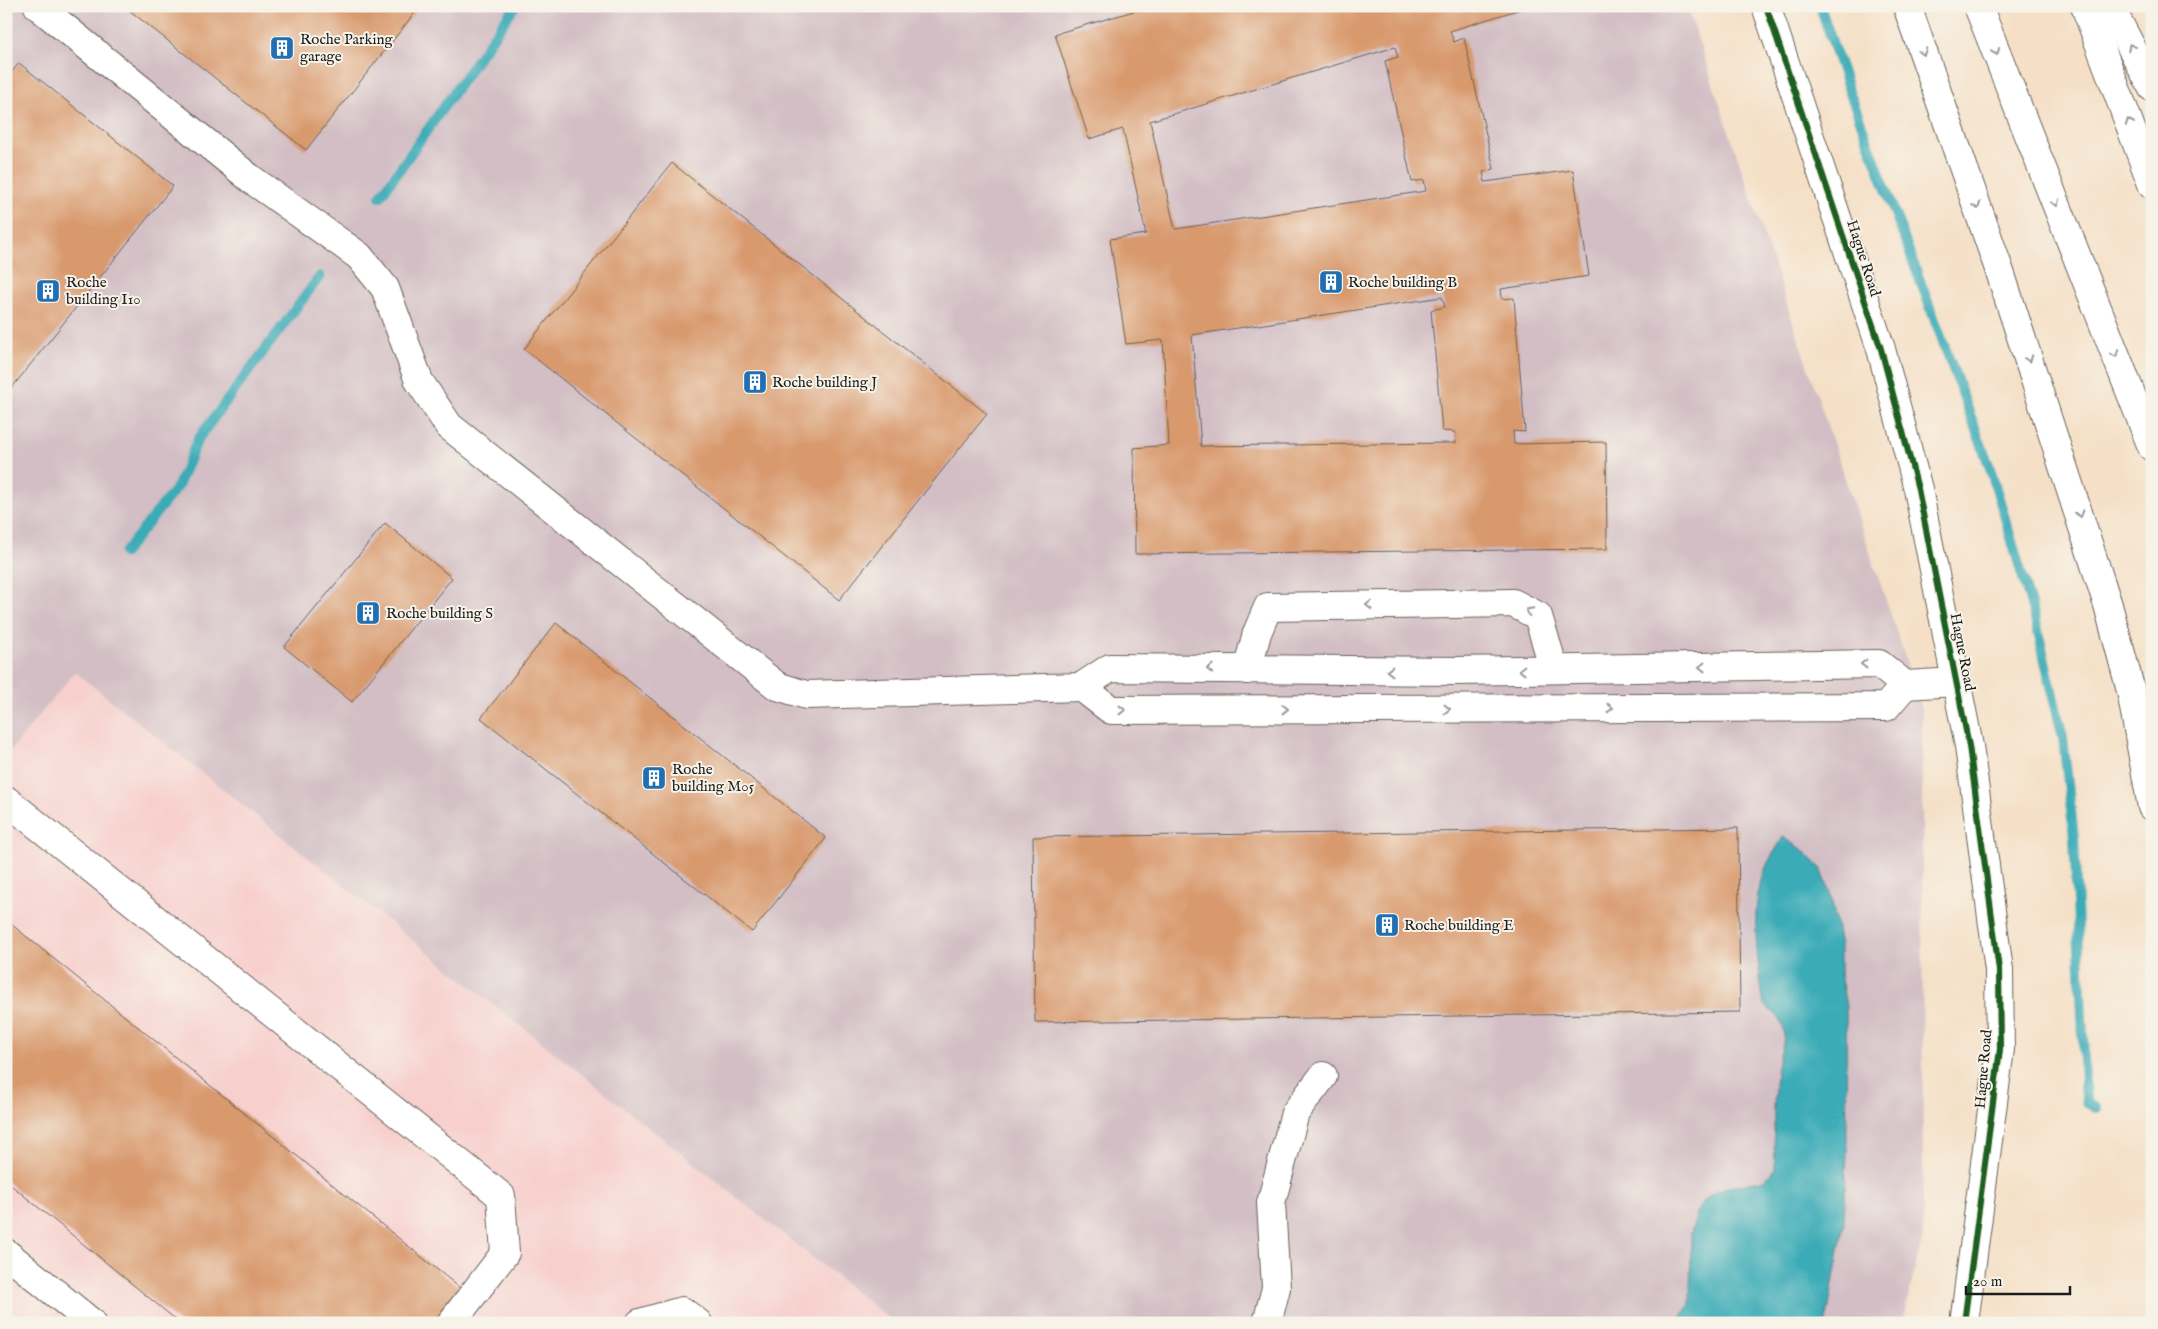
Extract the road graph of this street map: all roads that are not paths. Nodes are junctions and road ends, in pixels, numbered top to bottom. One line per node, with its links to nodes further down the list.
1 (38, 6): 14 (main road)
2 (1766, 6): 12 (main road, Hague Road)
3 (1907, 6): 16 (main road, one-way to 16)
4 (1978, 6): 9 (main road, one-way to 9)
5 (2085, 6): 8 (main road, one-way to 5)
6 (2110, 6): 7 (main road, one-way to 6)
7 (2152, 87)
8 (2152, 184)
9 (2152, 446)
10 (1554, 669): 11 (main road, one-way to 11); 11 (main road, one-way to 11); 13 (main road, one-way to 10)
11 (1247, 670): 14 (main road, one-way to 14)
12 (1957, 682): 13 (main road); 24 (main road, Hague Road)
13 (1905, 685): 14 (main road, one-way to 13)
14 (1081, 687)
15 (6, 800): 20 (main road)
16 (2152, 807)
17 (1323, 1076): 23 (main road)
18 (6, 1253): 19 (main road)
19 (92, 1323)
20 (451, 1323)
21 (640, 1323): 22 (main road)
22 (698, 1323)
23 (1267, 1323)
24 (1964, 1323)

